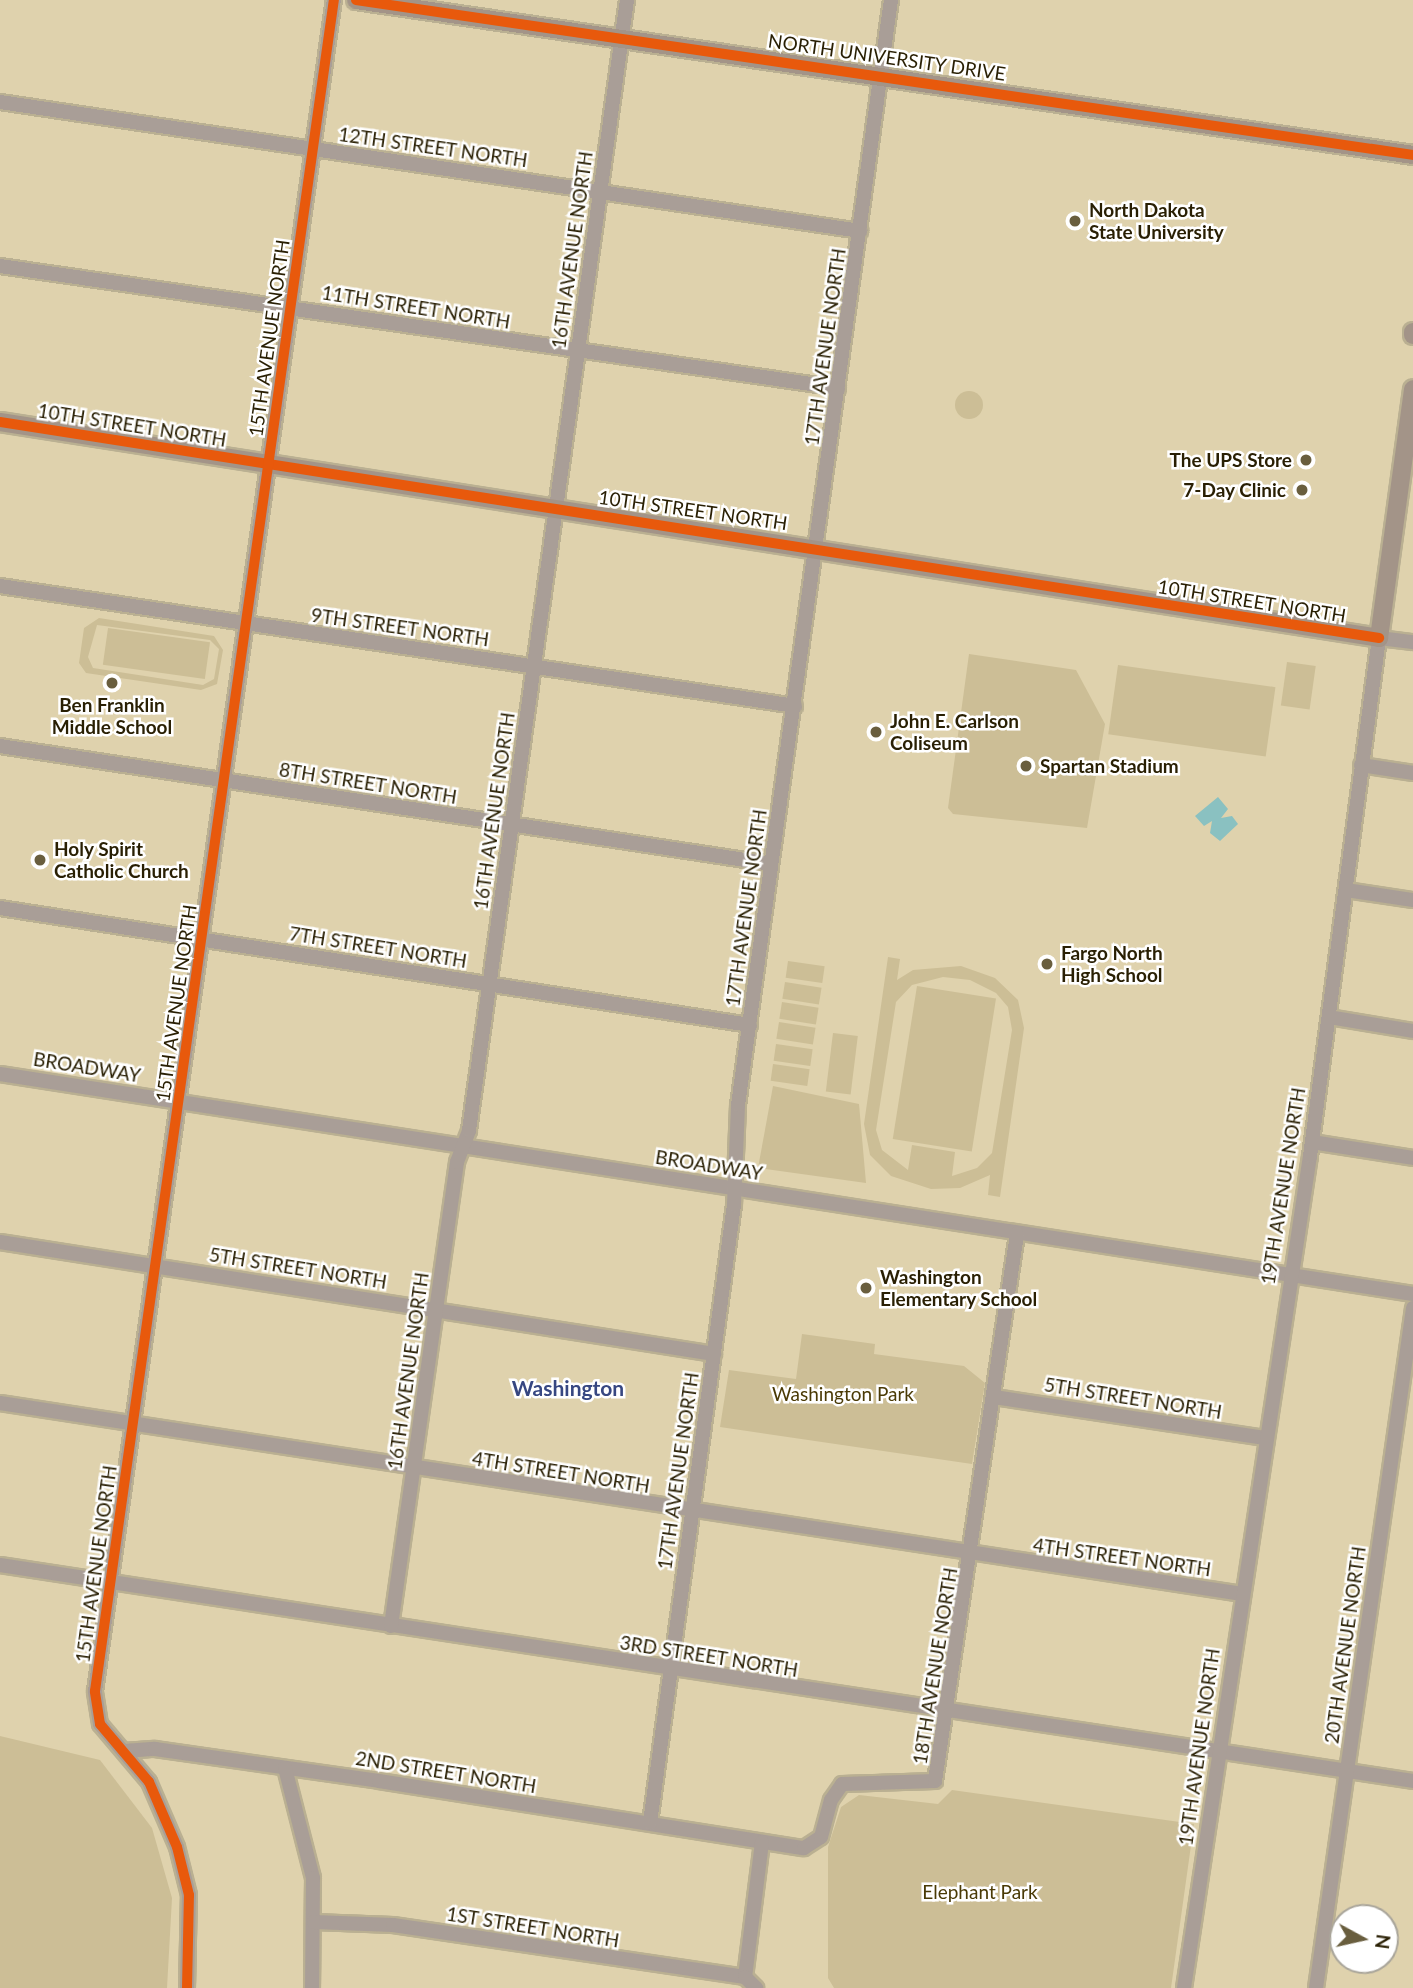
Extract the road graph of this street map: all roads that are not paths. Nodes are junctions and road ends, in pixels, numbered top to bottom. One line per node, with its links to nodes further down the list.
1 (334, 0): 8 (street, 15TH AVENUE NORTH)
2 (356, 0): 5 (main road, NORTH UNIVERSITY DRIVE)
3 (627, 0): 5 (street, 16TH AVENUE NORTH)
4 (891, 0): 6 (street, 17TH AVENUE NORTH)
5 (621, 37): 6 (main road, NORTH UNIVERSITY DRIVE); 10 (street, 16TH AVENUE NORTH)
6 (882, 73): 9 (main road, NORTH UNIVERSITY DRIVE); 11 (street, 17TH AVENUE NORTH)
7 (0, 102): 8 (street, 12TH STREET NORTH)
8 (313, 148): 10 (street, 12TH STREET NORTH); 13 (street, 15TH AVENUE NORTH)
9 (1413, 155)
10 (599, 191): 11 (street, 12TH STREET NORTH); 14 (street, 16TH AVENUE NORTH)
11 (860, 231): 15 (street, 17TH AVENUE NORTH)
12 (0, 266): 13 (street, 11TH STREET NORTH)
13 (292, 306): 14 (street, 11TH STREET NORTH); 18 (street, 15TH AVENUE NORTH)
14 (577, 349): 15 (street, 11TH STREET NORTH); 19 (street, 16TH AVENUE NORTH)
15 (838, 388): 20 (street, 17TH AVENUE NORTH)
16 (1413, 389): 23 (main road, 19TH AVENUE NORTH)
17 (0, 422): 18 (main road, 10TH STREET NORTH)
18 (269, 464): 19 (main road, 10TH STREET NORTH); 22 (street, 15TH AVENUE NORTH)
19 (555, 508): 20 (main road, 10TH STREET NORTH); 25 (street, 16TH AVENUE NORTH)
20 (817, 546): 23 (main road, 10TH STREET NORTH); 26 (street, 17TH AVENUE NORTH)
21 (0, 586): 22 (street, 9TH STREET NORTH)
22 (246, 624): 25 (street, 9TH STREET NORTH); 30 (street, 15TH AVENUE NORTH)
23 (1379, 638): 24 (street, 10TH STREET NORTH); 28 (street, 19TH AVENUE NORTH)
24 (1413, 642)
25 (533, 666): 26 (street, 9TH STREET NORTH); 31 (street, 16TH AVENUE NORTH)
26 (795, 706): 32 (street, 17TH AVENUE NORTH)
27 (0, 746): 30 (street, 8TH STREET NORTH)
28 (1361, 765): 29 (street); 33 (street, 19TH AVENUE NORTH)
29 (1413, 773)
30 (224, 779): 31 (street, 8TH STREET NORTH); 36 (street, 15TH AVENUE NORTH)
31 (511, 825): 32 (street, 8TH STREET NORTH); 37 (street, 16TH AVENUE NORTH)
32 (771, 864): 39 (street, 17TH AVENUE NORTH)
33 (1346, 890): 34 (street); 38 (street, 19TH AVENUE NORTH)
34 (1413, 900)
35 (0, 908): 36 (street, 7TH STREET NORTH)
36 (204, 940): 37 (street, 7TH STREET NORTH); 42 (street, 15TH AVENUE NORTH)
37 (489, 984): 39 (street, 7TH STREET NORTH); 44 (street, 16TH AVENUE NORTH)
38 (1329, 1017): 40 (street); 43 (street, 19TH AVENUE NORTH)
39 (750, 1025): 46 (street, 17TH AVENUE NORTH)
40 (1413, 1031)
41 (0, 1074): 42 (street, BROADWAY)
42 (180, 1101): 44 (street, BROADWAY); 49 (street, 15TH AVENUE NORTH)
43 (1312, 1142): 45 (street); 50 (street, 19TH AVENUE NORTH)
44 (462, 1148): 46 (street, BROADWAY); 53 (street, 16TH AVENUE NORTH)
45 (1413, 1158)
46 (734, 1188): 47 (street, BROADWAY); 54 (street, 17TH AVENUE NORTH)
47 (1017, 1234): 50 (street, BROADWAY); 55 (street, 18TH AVENUE NORTH)
48 (0, 1242): 49 (street, 5TH STREET NORTH)
49 (157, 1266): 53 (street, 5TH STREET NORTH); 57 (street, 15TH AVENUE NORTH)
50 (1292, 1276): 51 (street, BROADWAY); 58 (street, 19TH AVENUE NORTH)
51 (1413, 1294)
52 (1413, 1308): 71 (street, 20TH AVENUE NORTH)
53 (437, 1310): 54 (street, 5TH STREET NORTH); 59 (street, 16TH AVENUE NORTH)
54 (714, 1354): 60 (street, 17TH AVENUE NORTH)
55 (994, 1397): 58 (street, 5TH STREET NORTH); 61 (street, 18TH AVENUE NORTH)
56 (0, 1403): 57 (street, 4TH STREET NORTH)
57 (134, 1424): 59 (street, 4TH STREET NORTH); 63 (street, 15TH AVENUE NORTH)
58 (1266, 1438): 64 (street, 19TH AVENUE NORTH)
59 (414, 1468): 60 (street, 4TH STREET NORTH); 65 (street, 16TH AVENUE NORTH)
60 (692, 1512): 61 (street, 4TH STREET NORTH); 66 (street, 17TH AVENUE NORTH)
61 (971, 1555): 64 (street, 4TH STREET NORTH); 67 (street, 18TH AVENUE NORTH)
62 (0, 1565): 63 (street, 3RD STREET NORTH)
63 (112, 1582): 65 (street, 3RD STREET NORTH); 68 (street, 15TH AVENUE NORTH)
64 (1242, 1594): 69 (street, 19TH AVENUE NORTH)
65 (391, 1626): 66 (street, 3RD STREET NORTH)
66 (670, 1669): 67 (street, 3RD STREET NORTH); 73 (street, 17TH AVENUE NORTH)
67 (949, 1713): 69 (street, 3RD STREET NORTH); 74 (street, 18TH AVENUE NORTH)
68 (124, 1751): 70 (street, 2ND STREET NORTH); 77 (street, 15TH AVENUE NORTH)
69 (1219, 1754): 71 (street, 3RD STREET NORTH); 80 (street, 19TH AVENUE NORTH)
70 (285, 1768): 73 (street, 2ND STREET NORTH); 75 (street)
71 (1347, 1772): 72 (street, 3RD STREET NORTH); 81 (street, 20TH AVENUE NORTH)
72 (1413, 1781)
73 (650, 1823): 74 (street, 2ND STREET NORTH)
74 (762, 1842): 76 (street)
75 (314, 1922): 76 (street, 1ST STREET NORTH); 78 (street)
76 (745, 1977): 79 (street)
77 (187, 1988)
78 (312, 1988)
79 (756, 1988)
80 (1184, 1988)
81 (1316, 1988)

